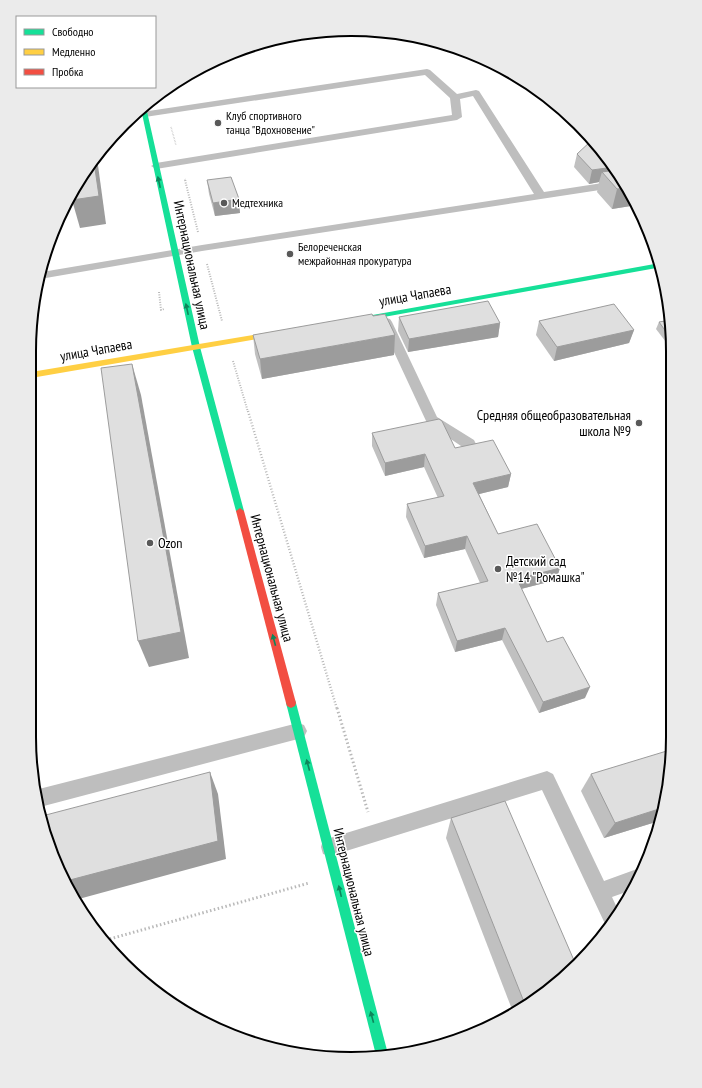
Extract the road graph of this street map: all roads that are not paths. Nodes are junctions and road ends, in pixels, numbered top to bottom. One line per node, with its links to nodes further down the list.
1 (455, 97): 2 (lane); 4 (lane); 6 (lane)
2 (148, 110)
3 (145, 113): 4 (street, Интернациональная улица)
4 (156, 166): 7 (street, Интернациональная улица, one-way to 4)
5 (618, 184): 6 (lane)
6 (541, 196): 7 (lane)
7 (175, 252): 9 (lane); 13 (street, Интернациональная улица, one-way to 7)
8 (654, 266): 10 (street, улица Чапаева)
9 (46, 275)
10 (384, 315): 11 (street, улица Чапаева); 15 (lane)
11 (344, 322)
12 (290, 331): 13 (street, улица Чапаева)
13 (196, 347): 14 (street, улица Чапаева); 16 (street, Интернациональная улица, one-way to 13)
14 (36, 374)
15 (469, 444)
16 (298, 731): 17 (lane); 18 (street, Интернациональная улица, one-way to 16)
17 (42, 797)
18 (330, 847): 20 (lane); 22 (street, Интернациональная улица, one-way to 18)
19 (631, 881): 20 (lane)
20 (599, 892): 21 (lane)
21 (610, 916)
22 (381, 1050)

